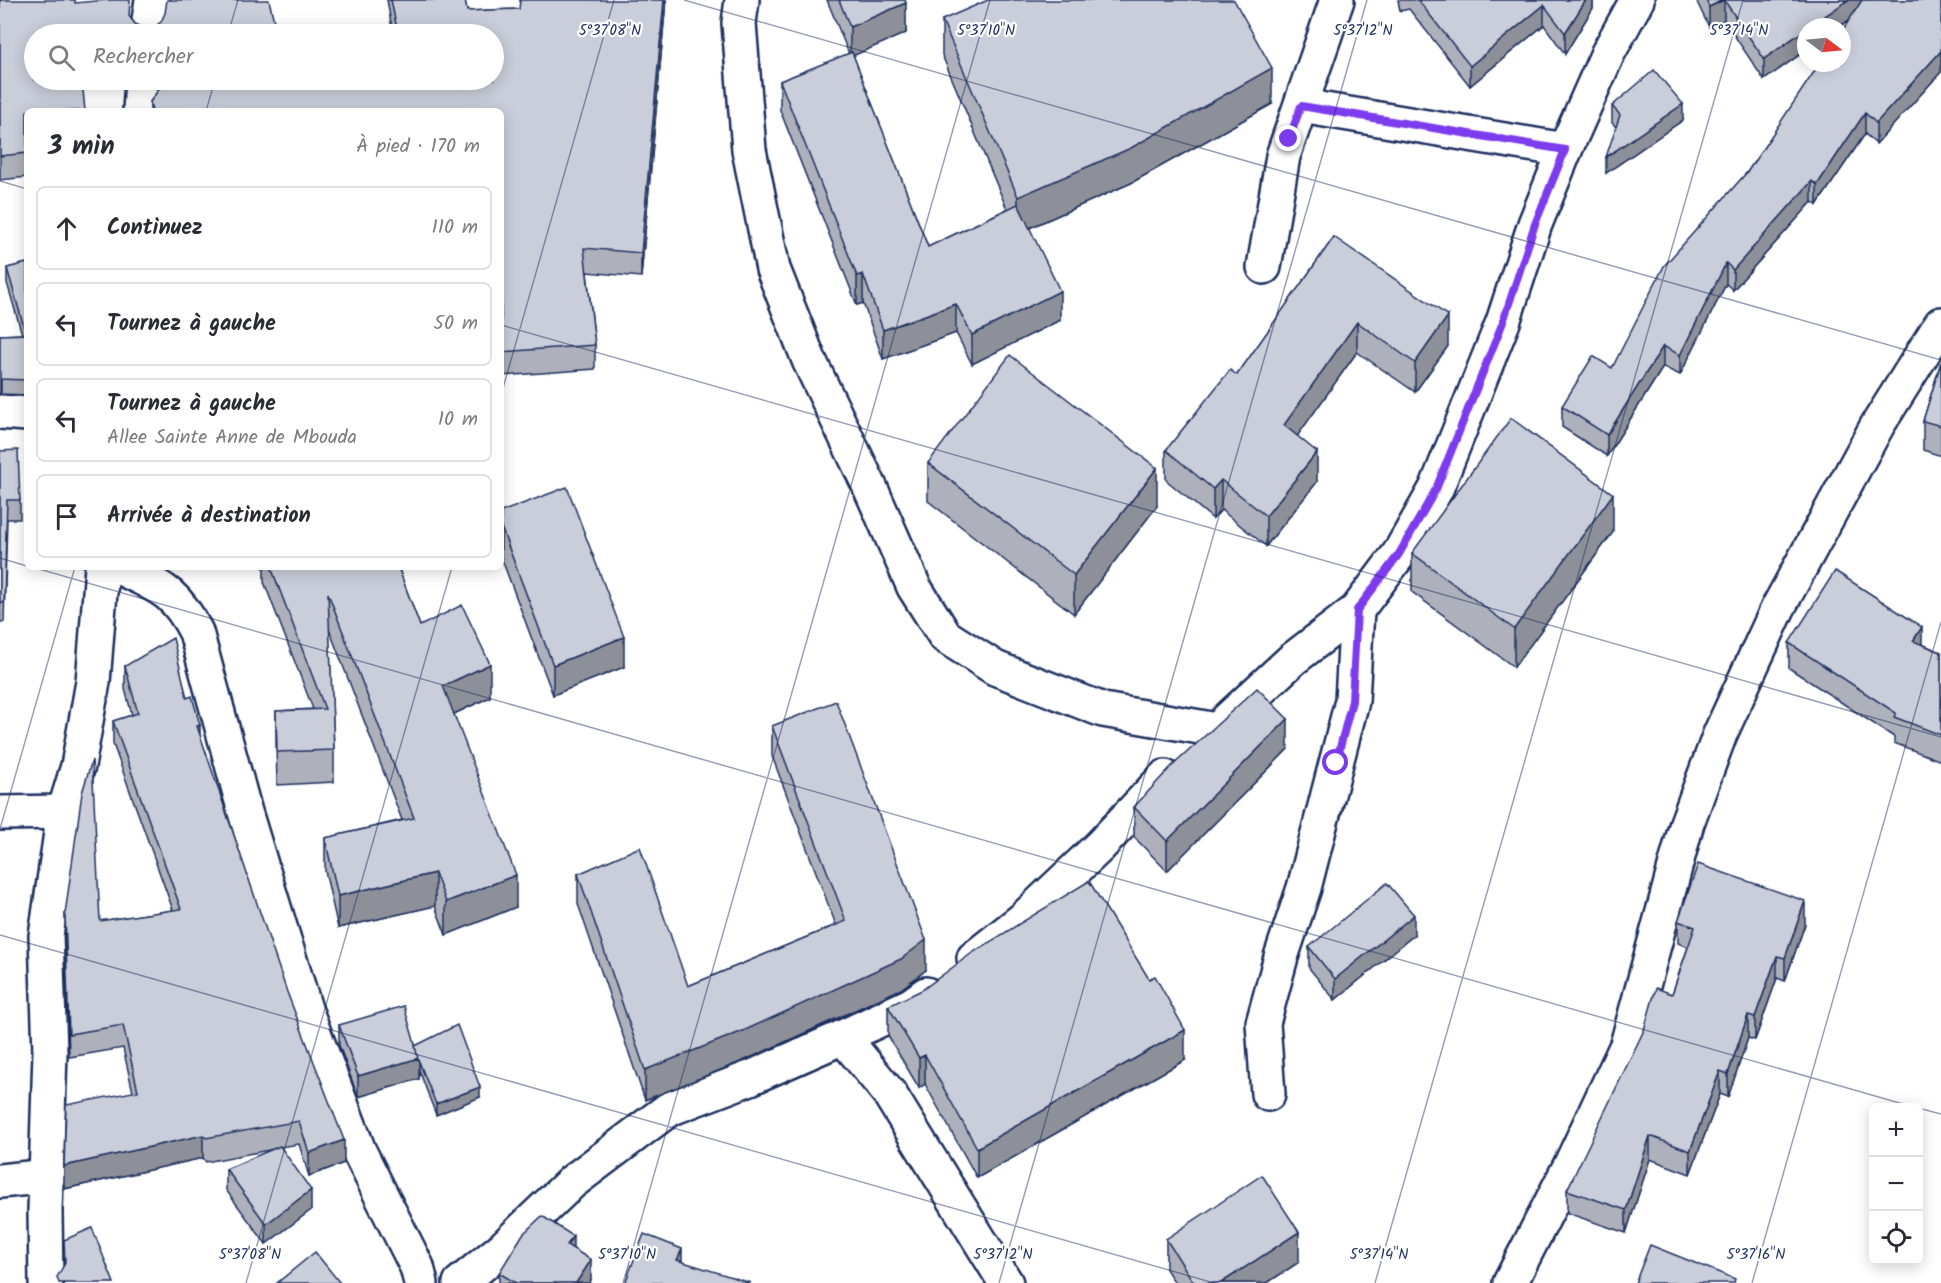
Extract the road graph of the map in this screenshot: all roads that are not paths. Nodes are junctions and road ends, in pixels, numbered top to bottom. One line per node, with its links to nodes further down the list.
1 (152, 0): 5 (street)
2 (742, 0): 17 (street)
3 (1337, 0): 7 (street)
4 (1637, 0): 9 (street)
5 (148, 24)
6 (141, 90): 8 (street)
7 (1301, 106): 9 (street); 10 (street)
8 (140, 108)
9 (1565, 150): 16 (street)
10 (1264, 267)
11 (1941, 324): 28 (street)
12 (0, 412): 13 (street)
13 (24, 414)
14 (102, 570): 18 (street)
15 (125, 570): 25 (street)
16 (1357, 610): 17 (street); 21 (street)
17 (1216, 730): 20 (street)
18 (64, 812): 19 (street); 22 (street)
19 (0, 813)
20 (843, 1037): 26 (street); 27 (street)
21 (1269, 1094)
22 (48, 1176): 23 (street); 24 (street)
23 (0, 1181)
24 (46, 1283)
25 (421, 1283)
26 (460, 1283)
27 (1006, 1283)
28 (1510, 1283)

